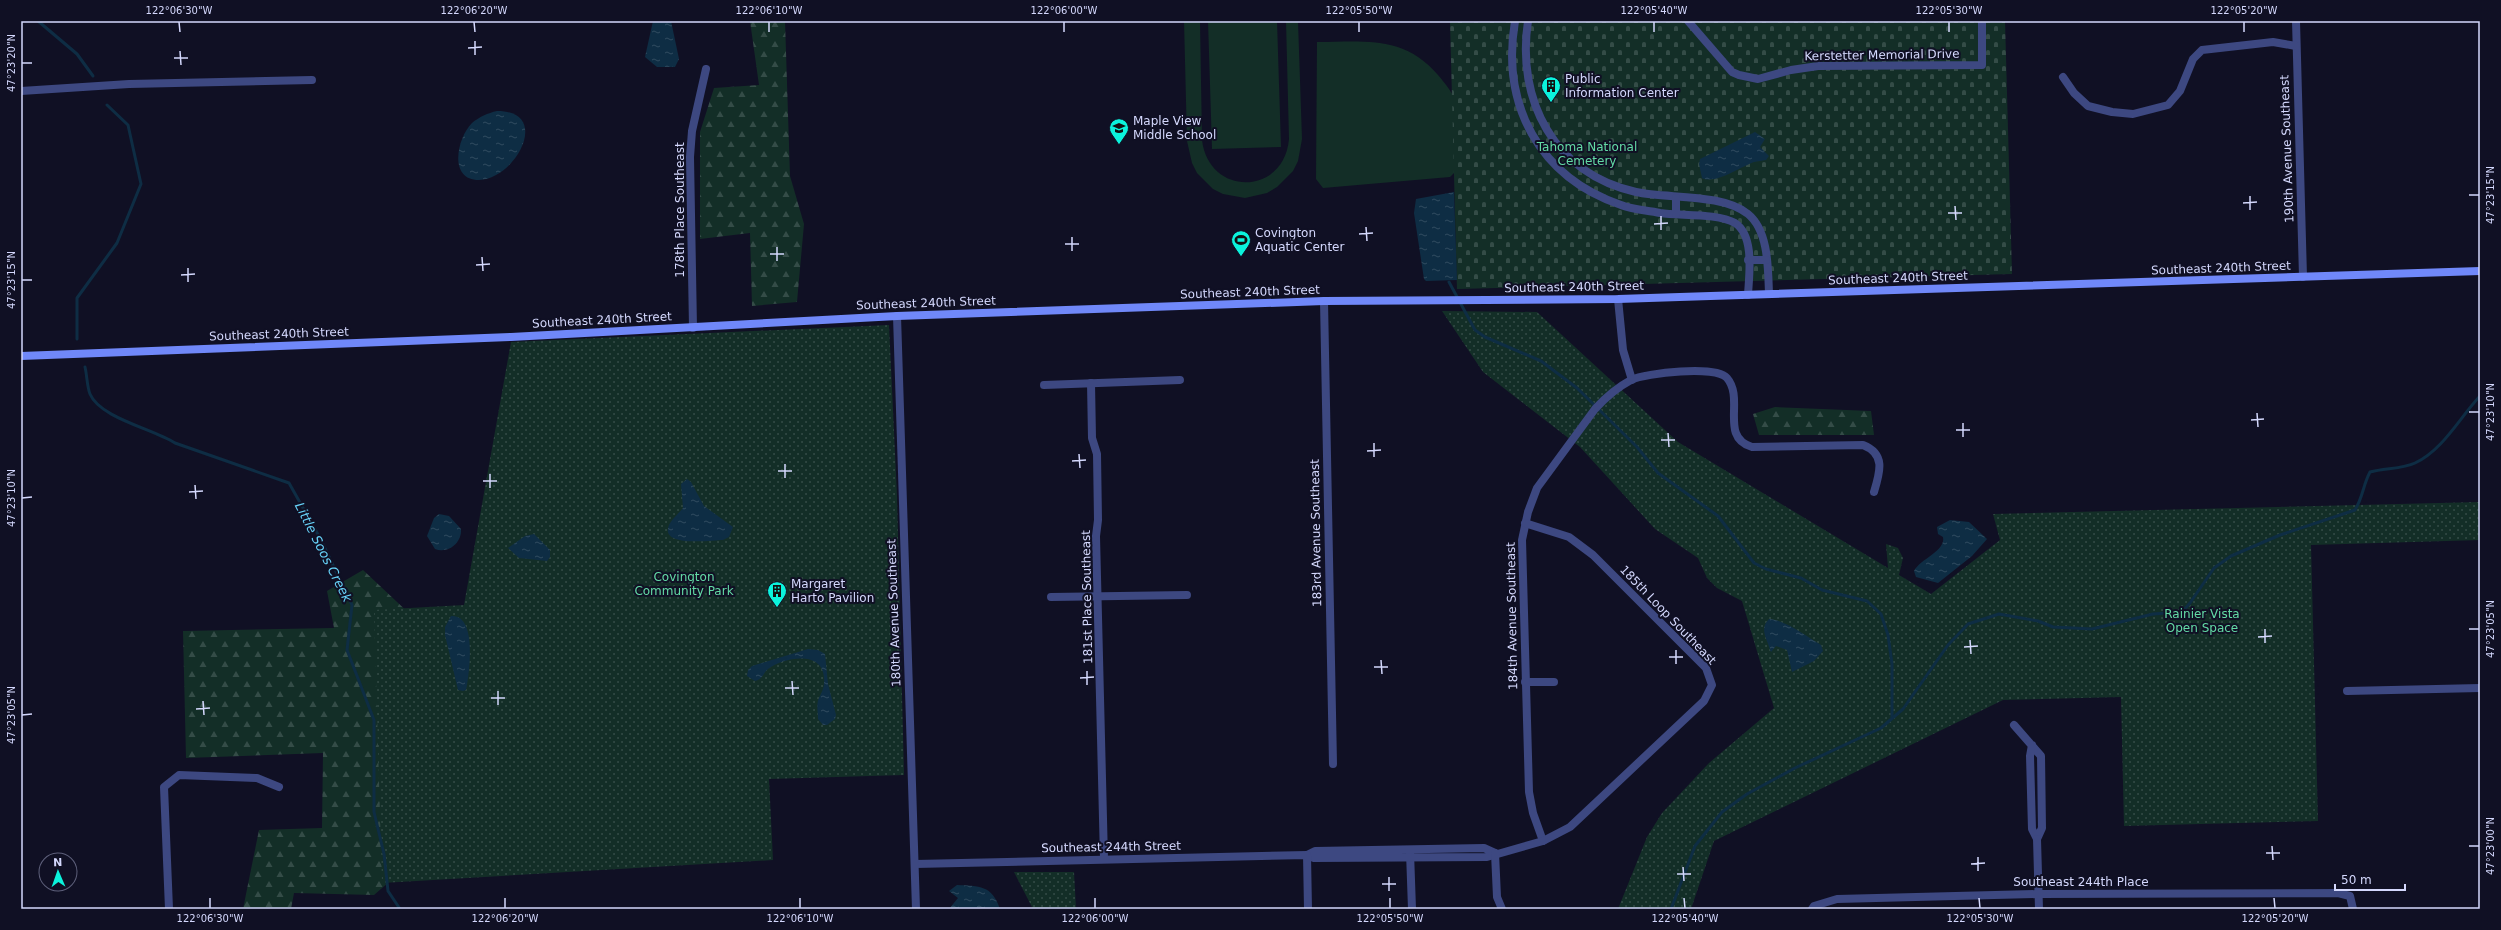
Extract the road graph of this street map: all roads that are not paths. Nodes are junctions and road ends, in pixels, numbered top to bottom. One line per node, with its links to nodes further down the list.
1 (1515, 21): 12 (street)
2 (1528, 21): 11 (street)
3 (1688, 21): 4 (street, Kerstetter Memorial Drive)
4 (1982, 21)
5 (2296, 21): 6 (street, 190th Avenue Southeast)
6 (2296, 46): 8 (street); 16 (street, 190th Avenue Southeast)
7 (706, 69): 22 (street, 178th Place Southeast)
8 (2063, 77)
9 (312, 80): 10 (street)
10 (21, 91)
11 (1676, 198): 12 (street); 14 (street)
12 (1676, 214): 13 (street)
13 (1748, 260): 14 (street); 18 (street)
14 (1766, 260): 17 (street)
15 (2480, 271): 16 (main road, Southeast 240th Street)
16 (2303, 277): 17 (main road, Southeast 240th Street)
17 (1769, 294): 18 (main road, Southeast 240th Street)
18 (1748, 295): 19 (main road, Southeast 240th Street)
19 (1618, 299): 20 (main road, Southeast 240th Street); 25 (street)
20 (1324, 302): 21 (main road, Southeast 240th Street); 38 (street, 183rd Avenue Southeast)
21 (897, 316): 22 (main road, Southeast 240th Street); 45 (street, 180th Avenue Southeast)
22 (693, 328): 23 (main road, Southeast 240th Street)
23 (21, 356)
24 (1180, 380): 26 (street)
25 (1632, 380): 28 (street); 29 (street, 184th Avenue Southeast)
26 (1091, 383): 27 (street); 31 (street, 181st Place Southeast)
27 (1044, 385)
28 (1874, 492)
29 (1525, 523): 33 (street, 184th Avenue Southeast); 40 (street, 185th Loop Southeast)
30 (1187, 595): 31 (street)
31 (1098, 596): 32 (street); 44 (street, 181st Place Southeast)
32 (1051, 597)
33 (1525, 682): 34 (street); 40 (street, 184th Avenue Southeast)
34 (1554, 682)
35 (2480, 688): 36 (street)
36 (2347, 691)
37 (2014, 725): 46 (street)
38 (1333, 764)
39 (279, 787): 48 (street)
40 (1543, 841): 42 (street, Southeast 244th Street)
41 (1410, 853): 42 (street, Southeast 244th Street); 43 (street, Southeast 244th Street); 51 (street)
42 (1495, 853): 52 (street)
43 (1307, 855): 44 (street, Southeast 244th Street); 50 (street)
44 (1104, 859): 45 (street, Southeast 244th Street)
45 (914, 864): 49 (street, 180th Avenue Southeast)
46 (2039, 894): 47 (street, Southeast 244th Place); 53 (street); 54 (street, Southeast 244th Place)
47 (1813, 907)
48 (169, 909)
49 (916, 909)
50 (1308, 909)
51 (1412, 909)
52 (1502, 909)
53 (2039, 909)
54 (2353, 909)

